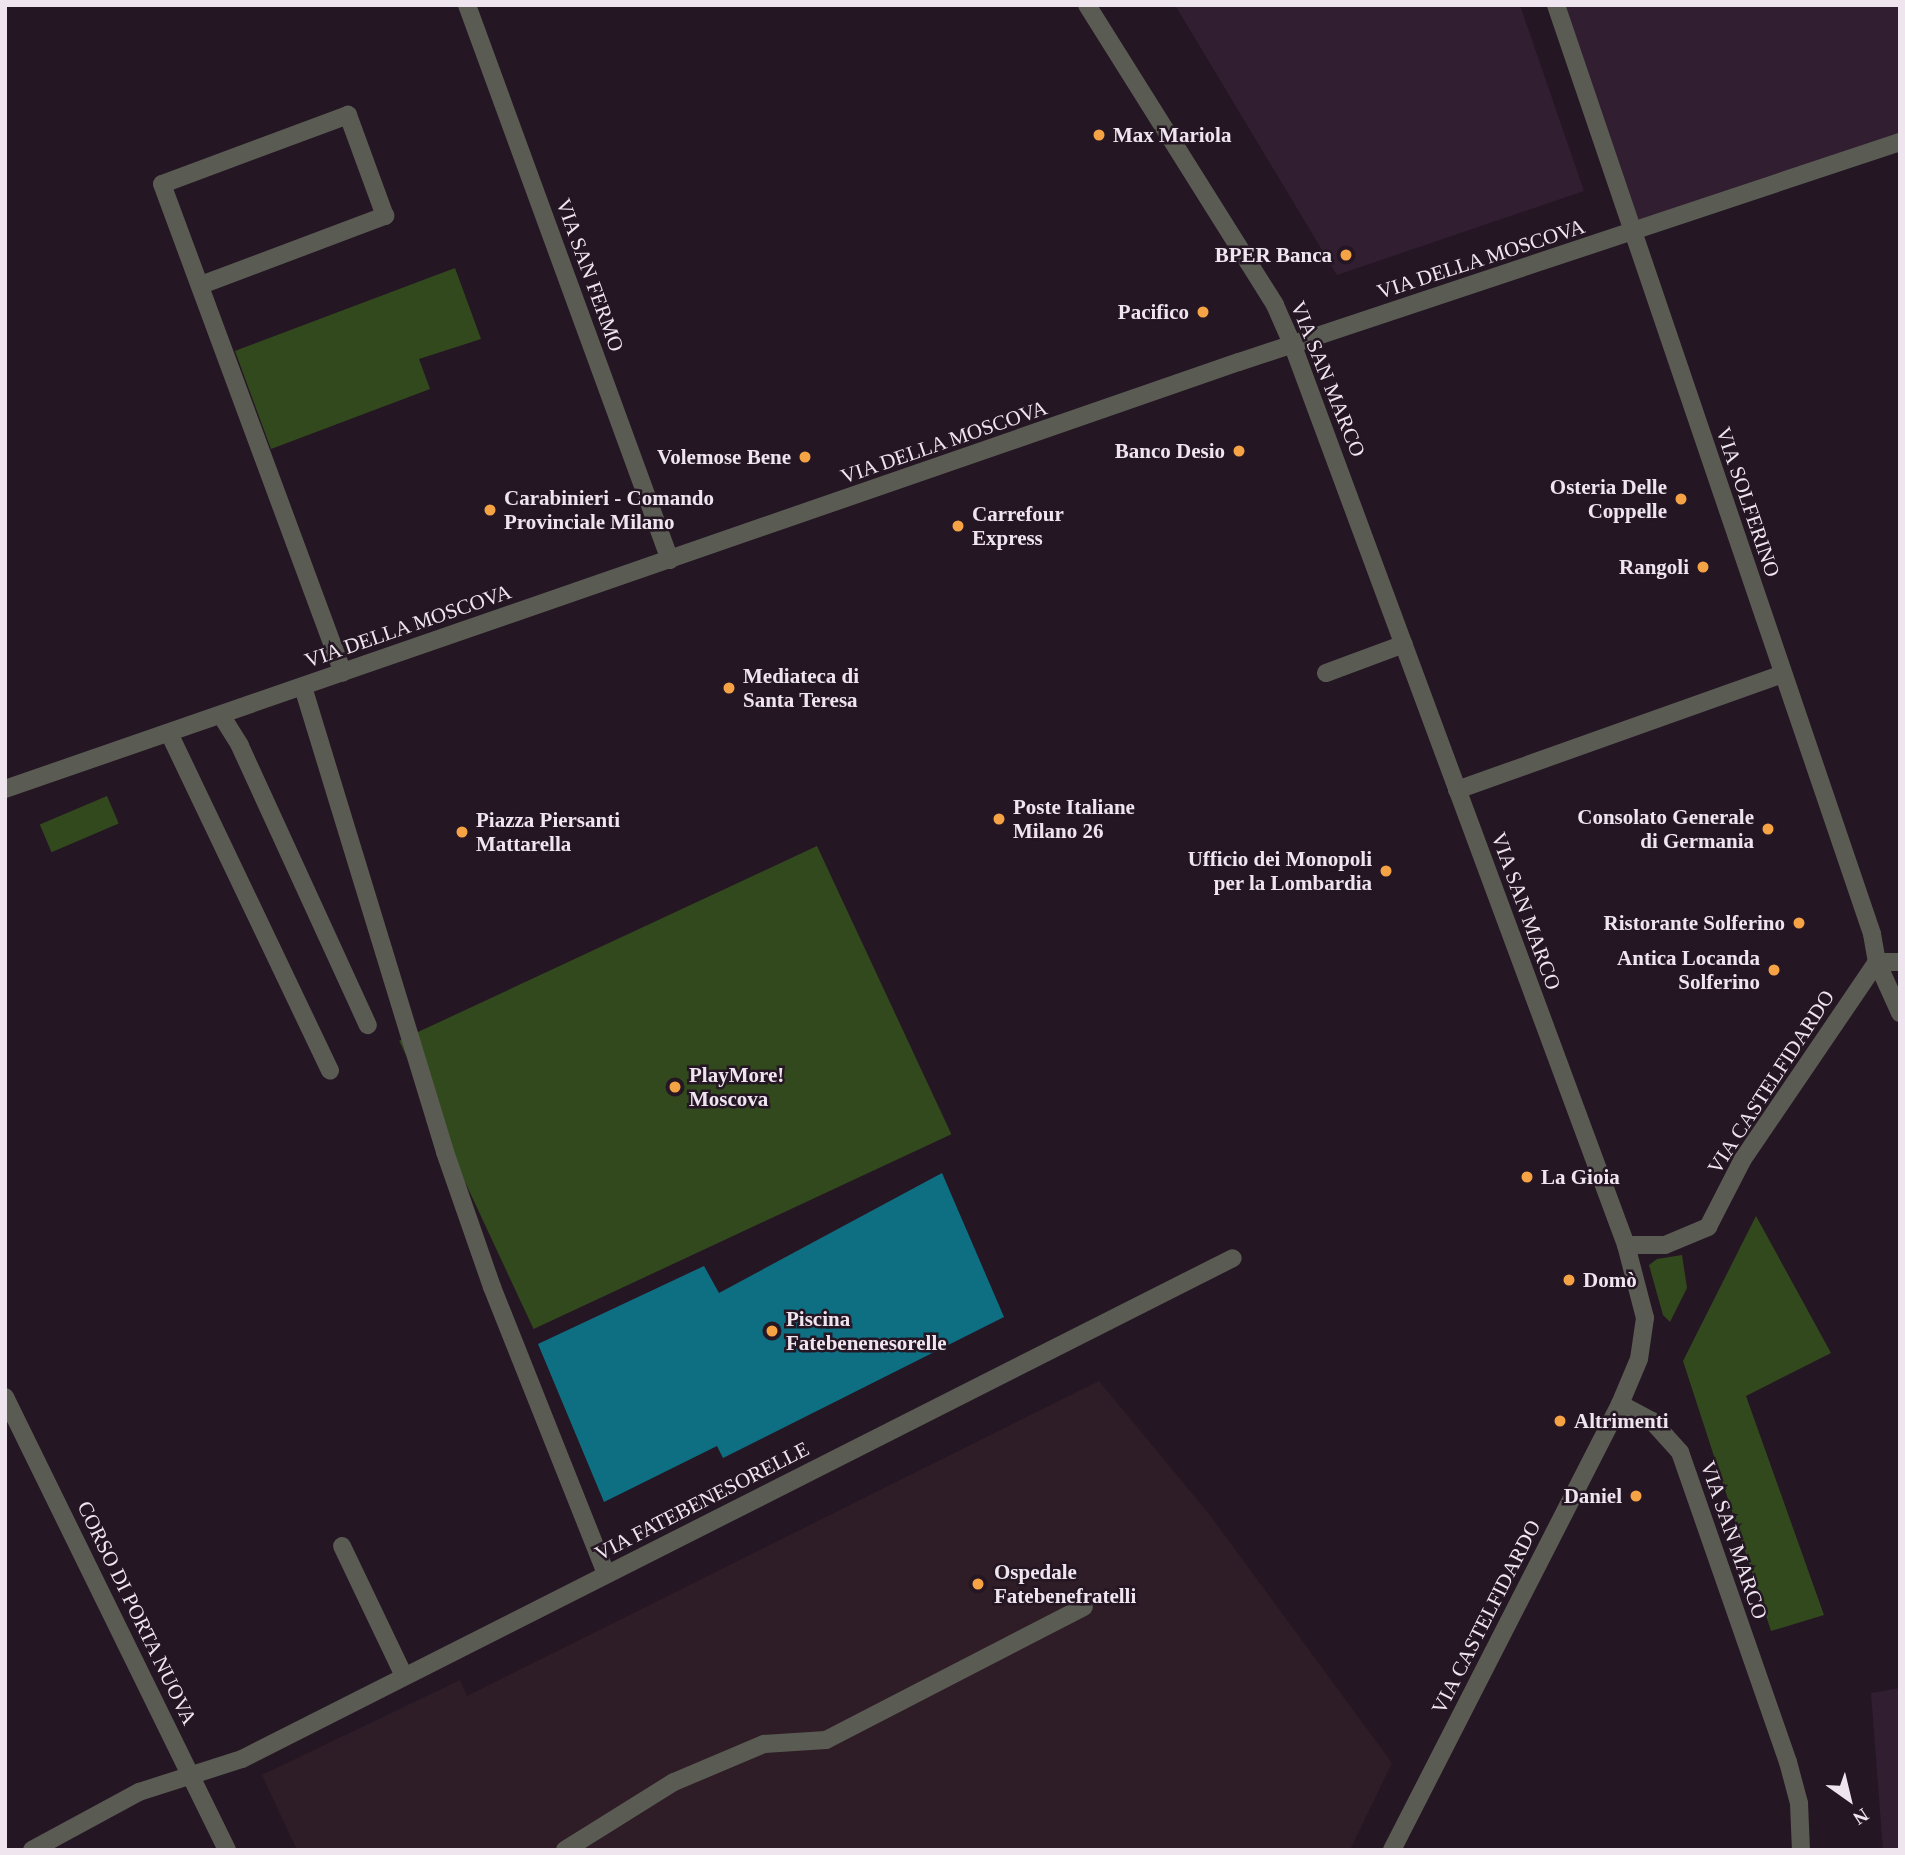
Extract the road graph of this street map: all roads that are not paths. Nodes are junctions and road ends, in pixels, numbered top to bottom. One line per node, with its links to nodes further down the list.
1 (467, 5): 8 (street, VIA SAN FERMO)
2 (1087, 5): 7 (street, VIA SAN MARCO)
3 (1556, 5): 5 (street, VIA SOLFERINO)
4 (1900, 142): 5 (street, VIA DELLA MOSCOVA)
5 (1633, 232): 7 (street, VIA DELLA MOSCOVA); 12 (street, VIA SOLFERINO)
6 (201, 285): 6 (street); 10 (street)
7 (1293, 346): 8 (street, VIA DELLA MOSCOVA); 9 (street, VIA SAN MARCO)
8 (670, 560): 10 (street, VIA DELLA MOSCOVA)
9 (1404, 644): 11 (street); 17 (street, VIA SAN MARCO)
10 (344, 673): 13 (street, VIA DELLA MOSCOVA)
11 (1326, 673)
12 (1783, 674): 17 (street); 18 (street, VIA SOLFERINO)
13 (303, 687): 14 (street, VIA DELLA MOSCOVA); 28 (street)
14 (221, 715): 15 (street, VIA DELLA MOSCOVA); 21 (street)
15 (169, 733): 16 (street, VIA DELLA MOSCOVA); 22 (street)
16 (5, 789)
17 (1457, 790): 23 (street, VIA SAN MARCO)
18 (1877, 962): 19 (street); 20 (street, VIA SOLFERINO); 23 (street, VIA CASTELFIDARDO)
19 (1900, 962)
20 (1900, 1013)
21 (368, 1026)
22 (330, 1071)
23 (1626, 1245): 26 (street, VIA SAN MARCO)
24 (1233, 1258): 28 (street, VIA FATEBENESORELLE)
25 (5, 1397): 31 (street, CORSO DI PORTA NUOVA)
26 (1620, 1404): 35 (street, VIA CASTELFIDARDO); 36 (street, VIA SAN MARCO)
27 (342, 1546): 30 (street)
28 (606, 1574): 30 (street, VIA FATEBENESORELLE)
29 (1084, 1606): 34 (street)
30 (404, 1676): 31 (street, VIA FATEBENESORELLE)
31 (189, 1776): 32 (street, VIA FATEBENESORELLE); 33 (street, CORSO DI PORTA NUOVA)
32 (32, 1850)
33 (227, 1850)
34 (565, 1850)
35 (1392, 1850)
36 (1801, 1850)

